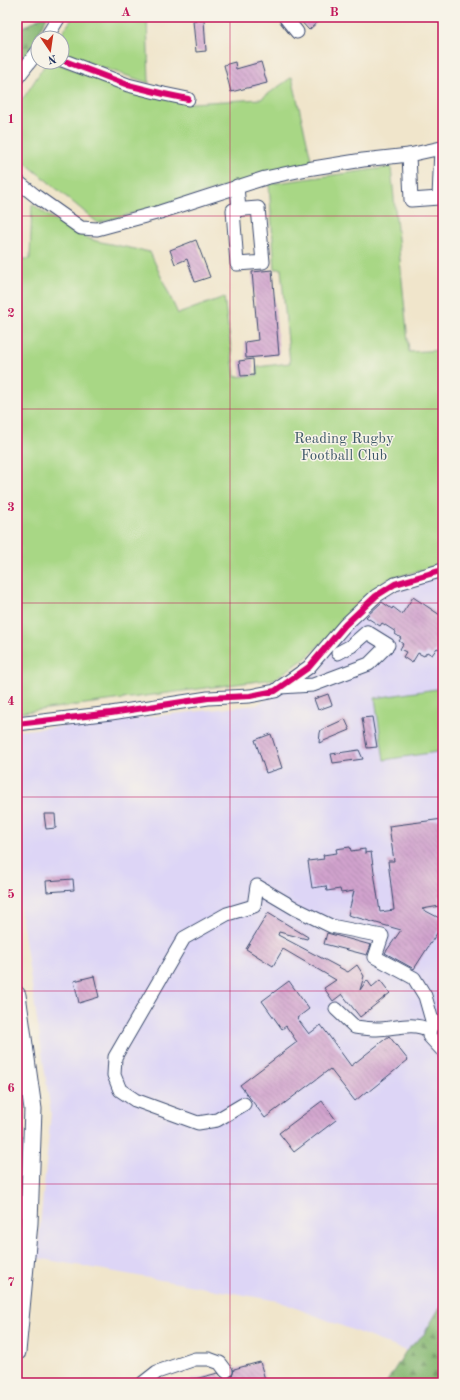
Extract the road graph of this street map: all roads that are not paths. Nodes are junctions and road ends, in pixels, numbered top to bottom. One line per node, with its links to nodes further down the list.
1 (60, 17): 3 (street)
2 (285, 17): 4 (street)
3 (51, 30)
4 (297, 32)
5 (30, 61): 7 (street)
6 (70, 63): 8 (street)
7 (17, 78)
8 (188, 99)
9 (409, 155): 11 (street)
10 (17, 180): 11 (street)
11 (237, 186): 12 (street)
12 (239, 210)
13 (443, 570): 15 (street)
14 (338, 653): 15 (street)
15 (279, 688): 16 (street)
16 (17, 724)
17 (17, 995): 22 (main road)
18 (336, 1009): 19 (street)
19 (435, 1027): 20 (street); 21 (street)
20 (443, 1051)
21 (244, 1104)
22 (17, 1352)
23 (226, 1371): 24 (street)
24 (143, 1383)

